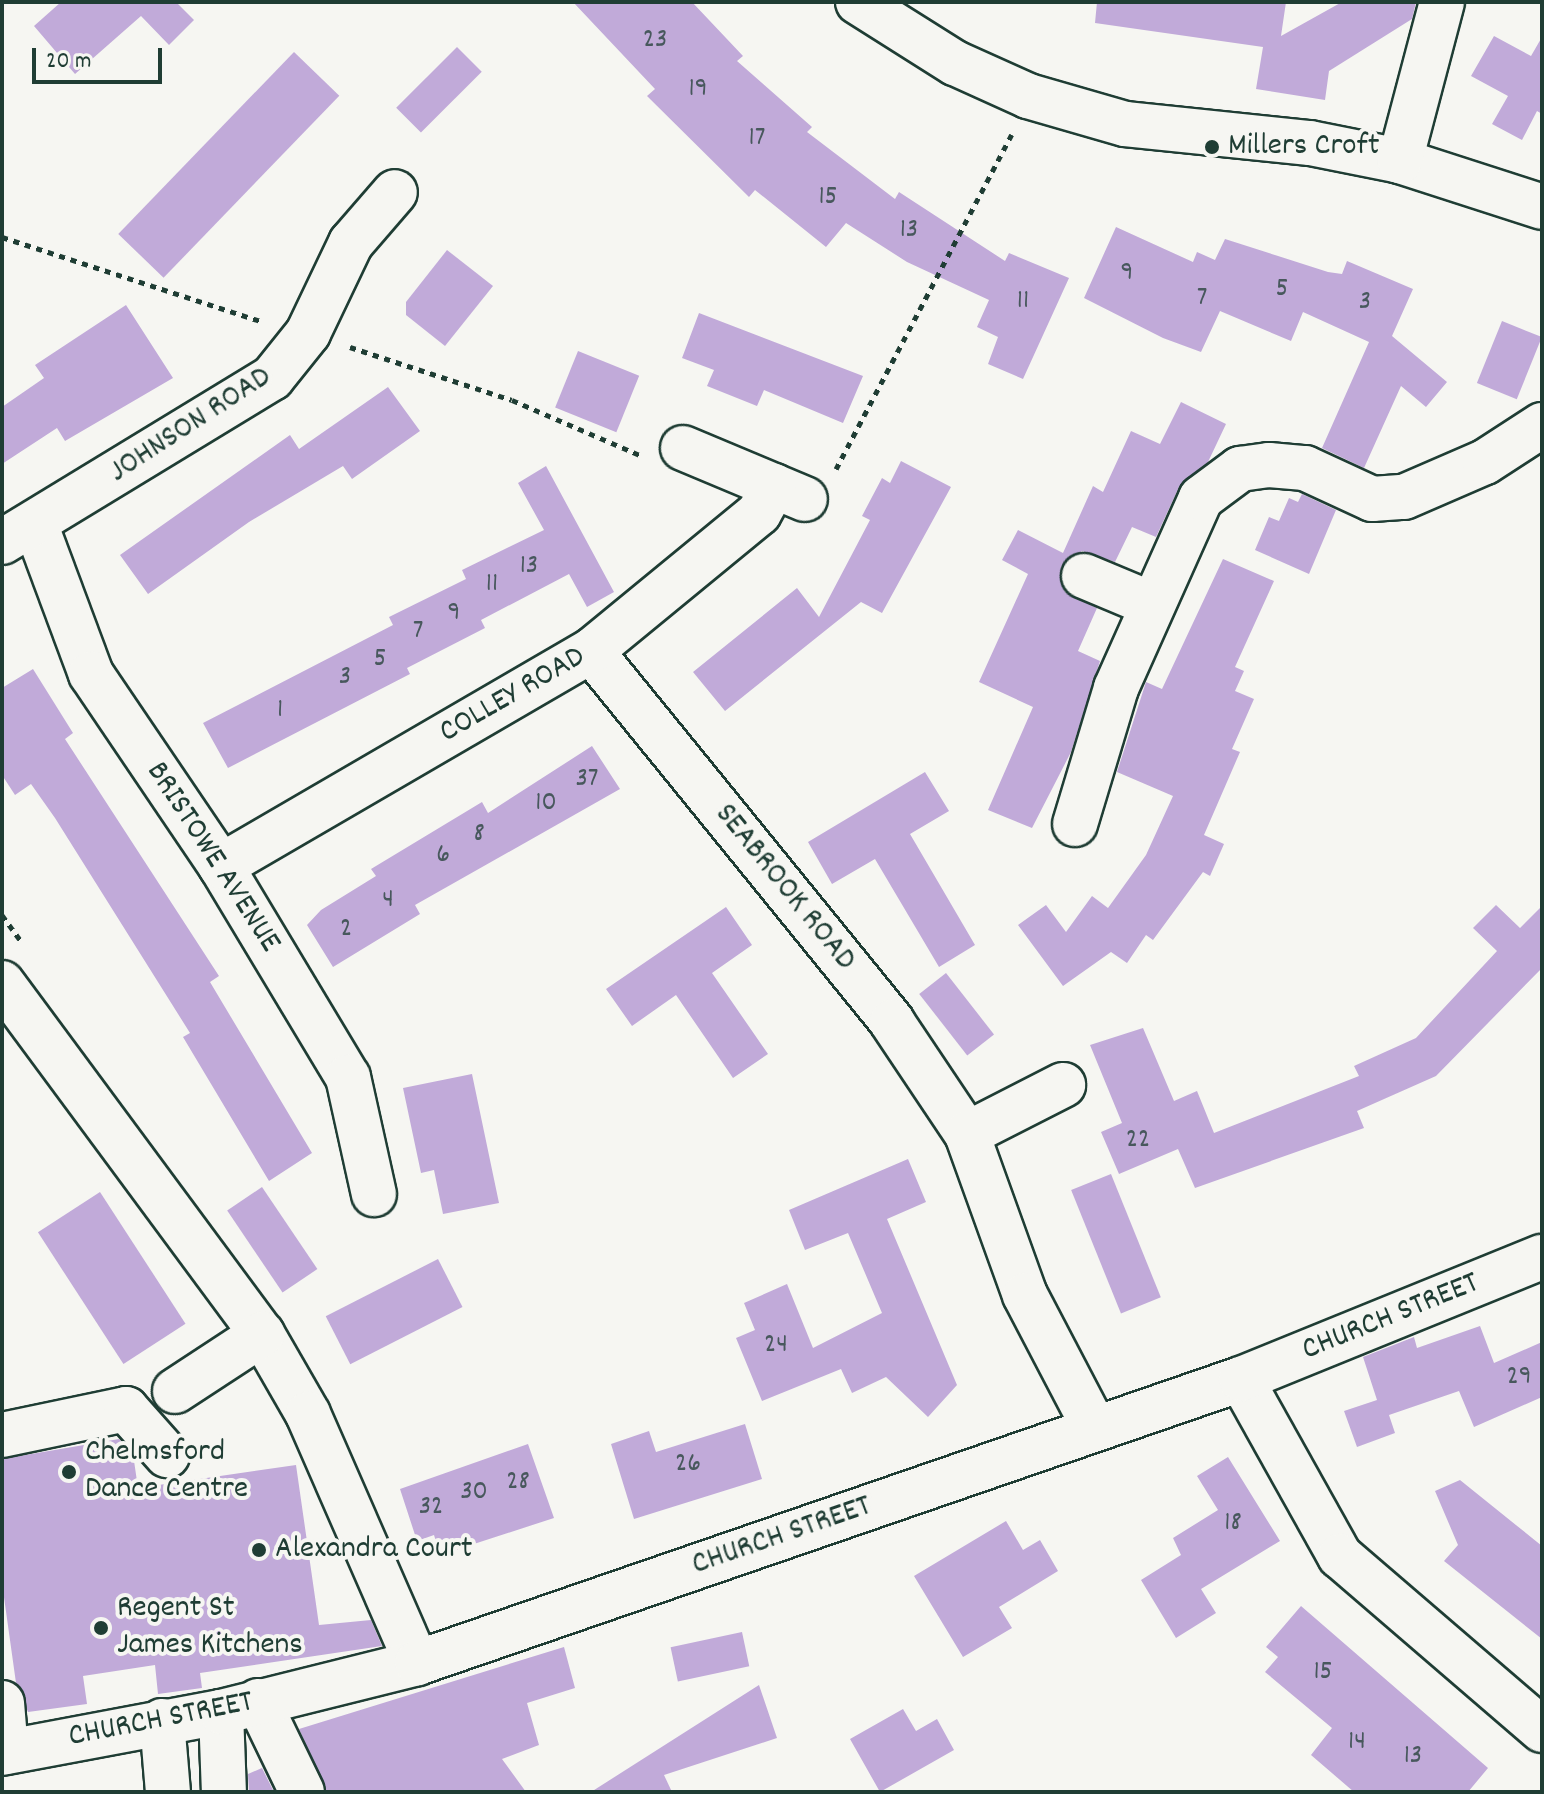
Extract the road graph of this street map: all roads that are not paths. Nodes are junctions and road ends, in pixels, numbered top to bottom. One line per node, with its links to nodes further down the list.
1 (858, 2): 3 (street)
2 (1442, 2): 3 (street)
3 (1400, 161): 5 (street)
4 (395, 192): 8 (street, JOHNSON ROAD)
5 (1542, 207)
6 (1542, 425): 10 (street)
7 (683, 448): 11 (street, COLLEY ROAD)
8 (19, 534): 13 (street, BRISTOWE AVENUE)
9 (1084, 576): 10 (street)
10 (1151, 604): 12 (street)
11 (591, 651): 13 (street, COLLEY ROAD); 16 (street, SEABROOK ROAD)
12 (1075, 824)
13 (221, 866): 17 (street, BRISTOWE AVENUE)
14 (2, 983): 19 (street)
15 (1063, 1085): 16 (street)
16 (967, 1134): 22 (street, SEABROOK ROAD)
17 (374, 1194)
18 (1542, 1257): 20 (street, CHURCH STREET)
19 (262, 1334): 21 (street); 25 (street)
20 (1241, 1379): 22 (street, CHURCH STREET); 29 (street)
21 (175, 1391)
22 (1094, 1427): 25 (street, CHURCH STREET)
23 (2, 1435): 24 (street)
24 (167, 1455)
25 (417, 1663): 27 (street, CHURCH STREET)
26 (2, 1703): 30 (street)
27 (240, 1707): 28 (street, CHURCH STREET); 32 (street); 33 (street)
28 (162, 1721): 30 (street, CHURCH STREET); 31 (street)
29 (1542, 1730)
30 (4, 1752)
31 (168, 1792)
32 (224, 1792)
33 (302, 1792)

